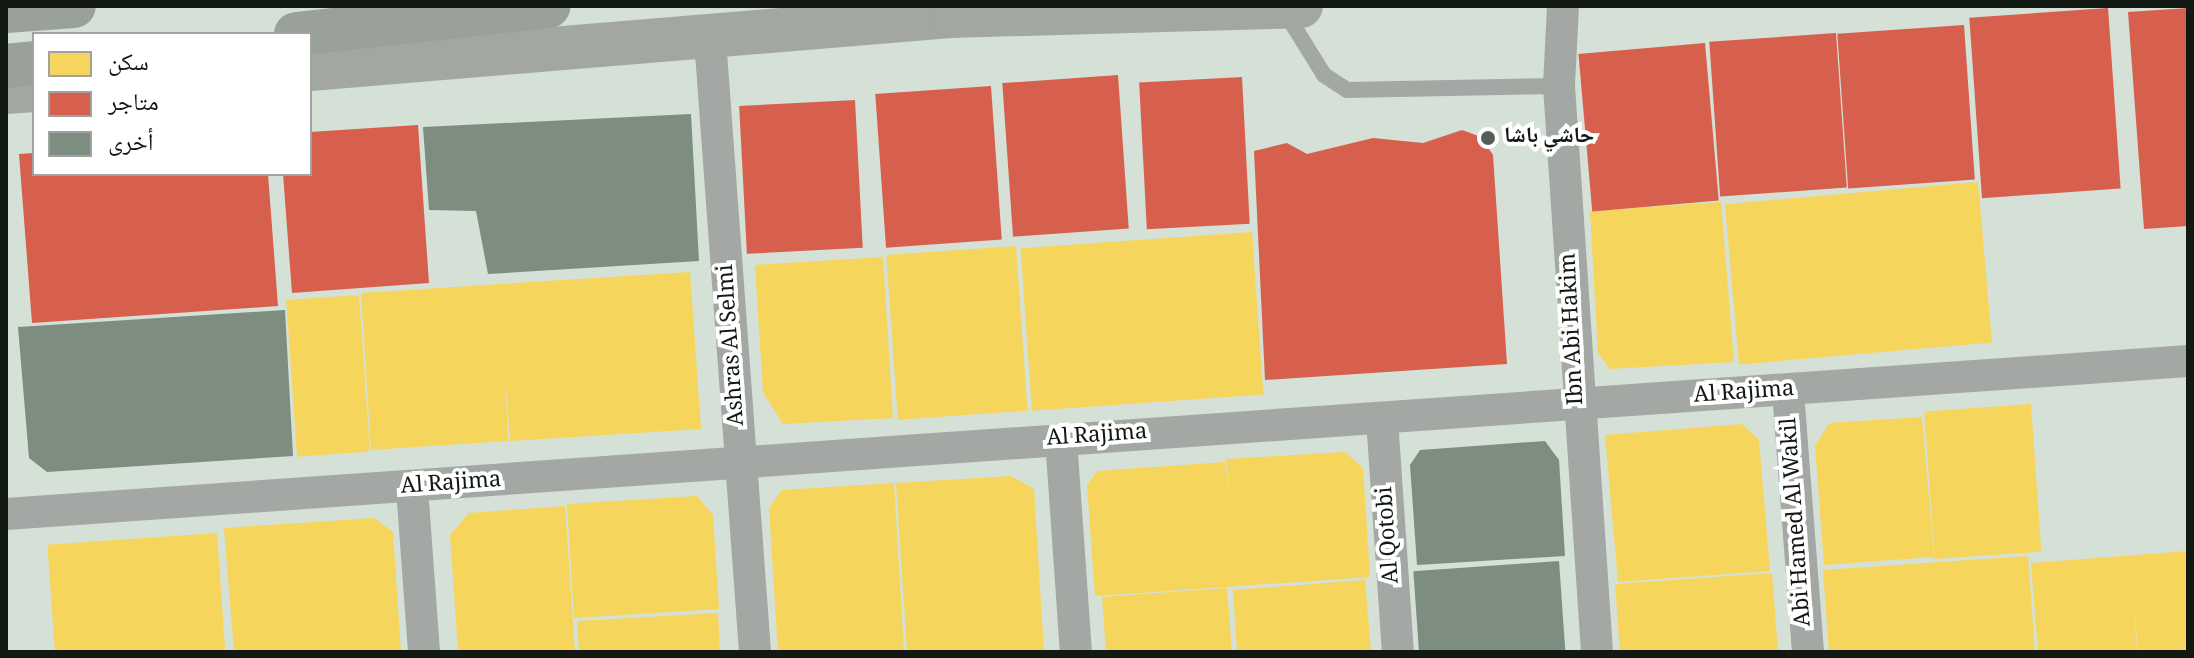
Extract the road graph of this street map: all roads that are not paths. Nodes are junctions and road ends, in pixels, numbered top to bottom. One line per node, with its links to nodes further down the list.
1 (74, 6): 5 (main road)
2 (548, 6): 6 (main road)
3 (1563, 6): 11 (street, Ibn Abi Hakim)
4 (1292, 7): 7 (street); 11 (lane)
5 (6, 11)
6 (312, 32)
7 (710, 39): 10 (street); 19 (street, Ashras Al Selmi)
8 (32, 63): 9 (main road)
9 (6, 66)
10 (312, 69)
11 (1559, 86): 16 (street, Ibn Abi Hakim)
12 (32, 90): 13 (street)
13 (6, 92)
14 (2188, 361): 15 (street, Al Rajima)
15 (1788, 392): 16 (street, Al Rajima); 27 (street, Abi Hamed Al Wakil)
16 (1579, 404): 17 (street, Al Rajima); 26 (street, Ibn Abi Hakim)
17 (1382, 419): 18 (street, Al Rajima); 25 (street, Al Qotobi)
18 (1061, 439): 19 (street, Al Rajima); 24 (street)
19 (741, 463): 20 (street, Al Rajima); 23 (street, Ashras Al Selmi)
20 (412, 488): 21 (street, Al Rajima); 22 (street)
21 (6, 514)
22 (424, 652)
23 (755, 652)
24 (1076, 652)
25 (1398, 652)
26 (1597, 652)
27 (1808, 652)

